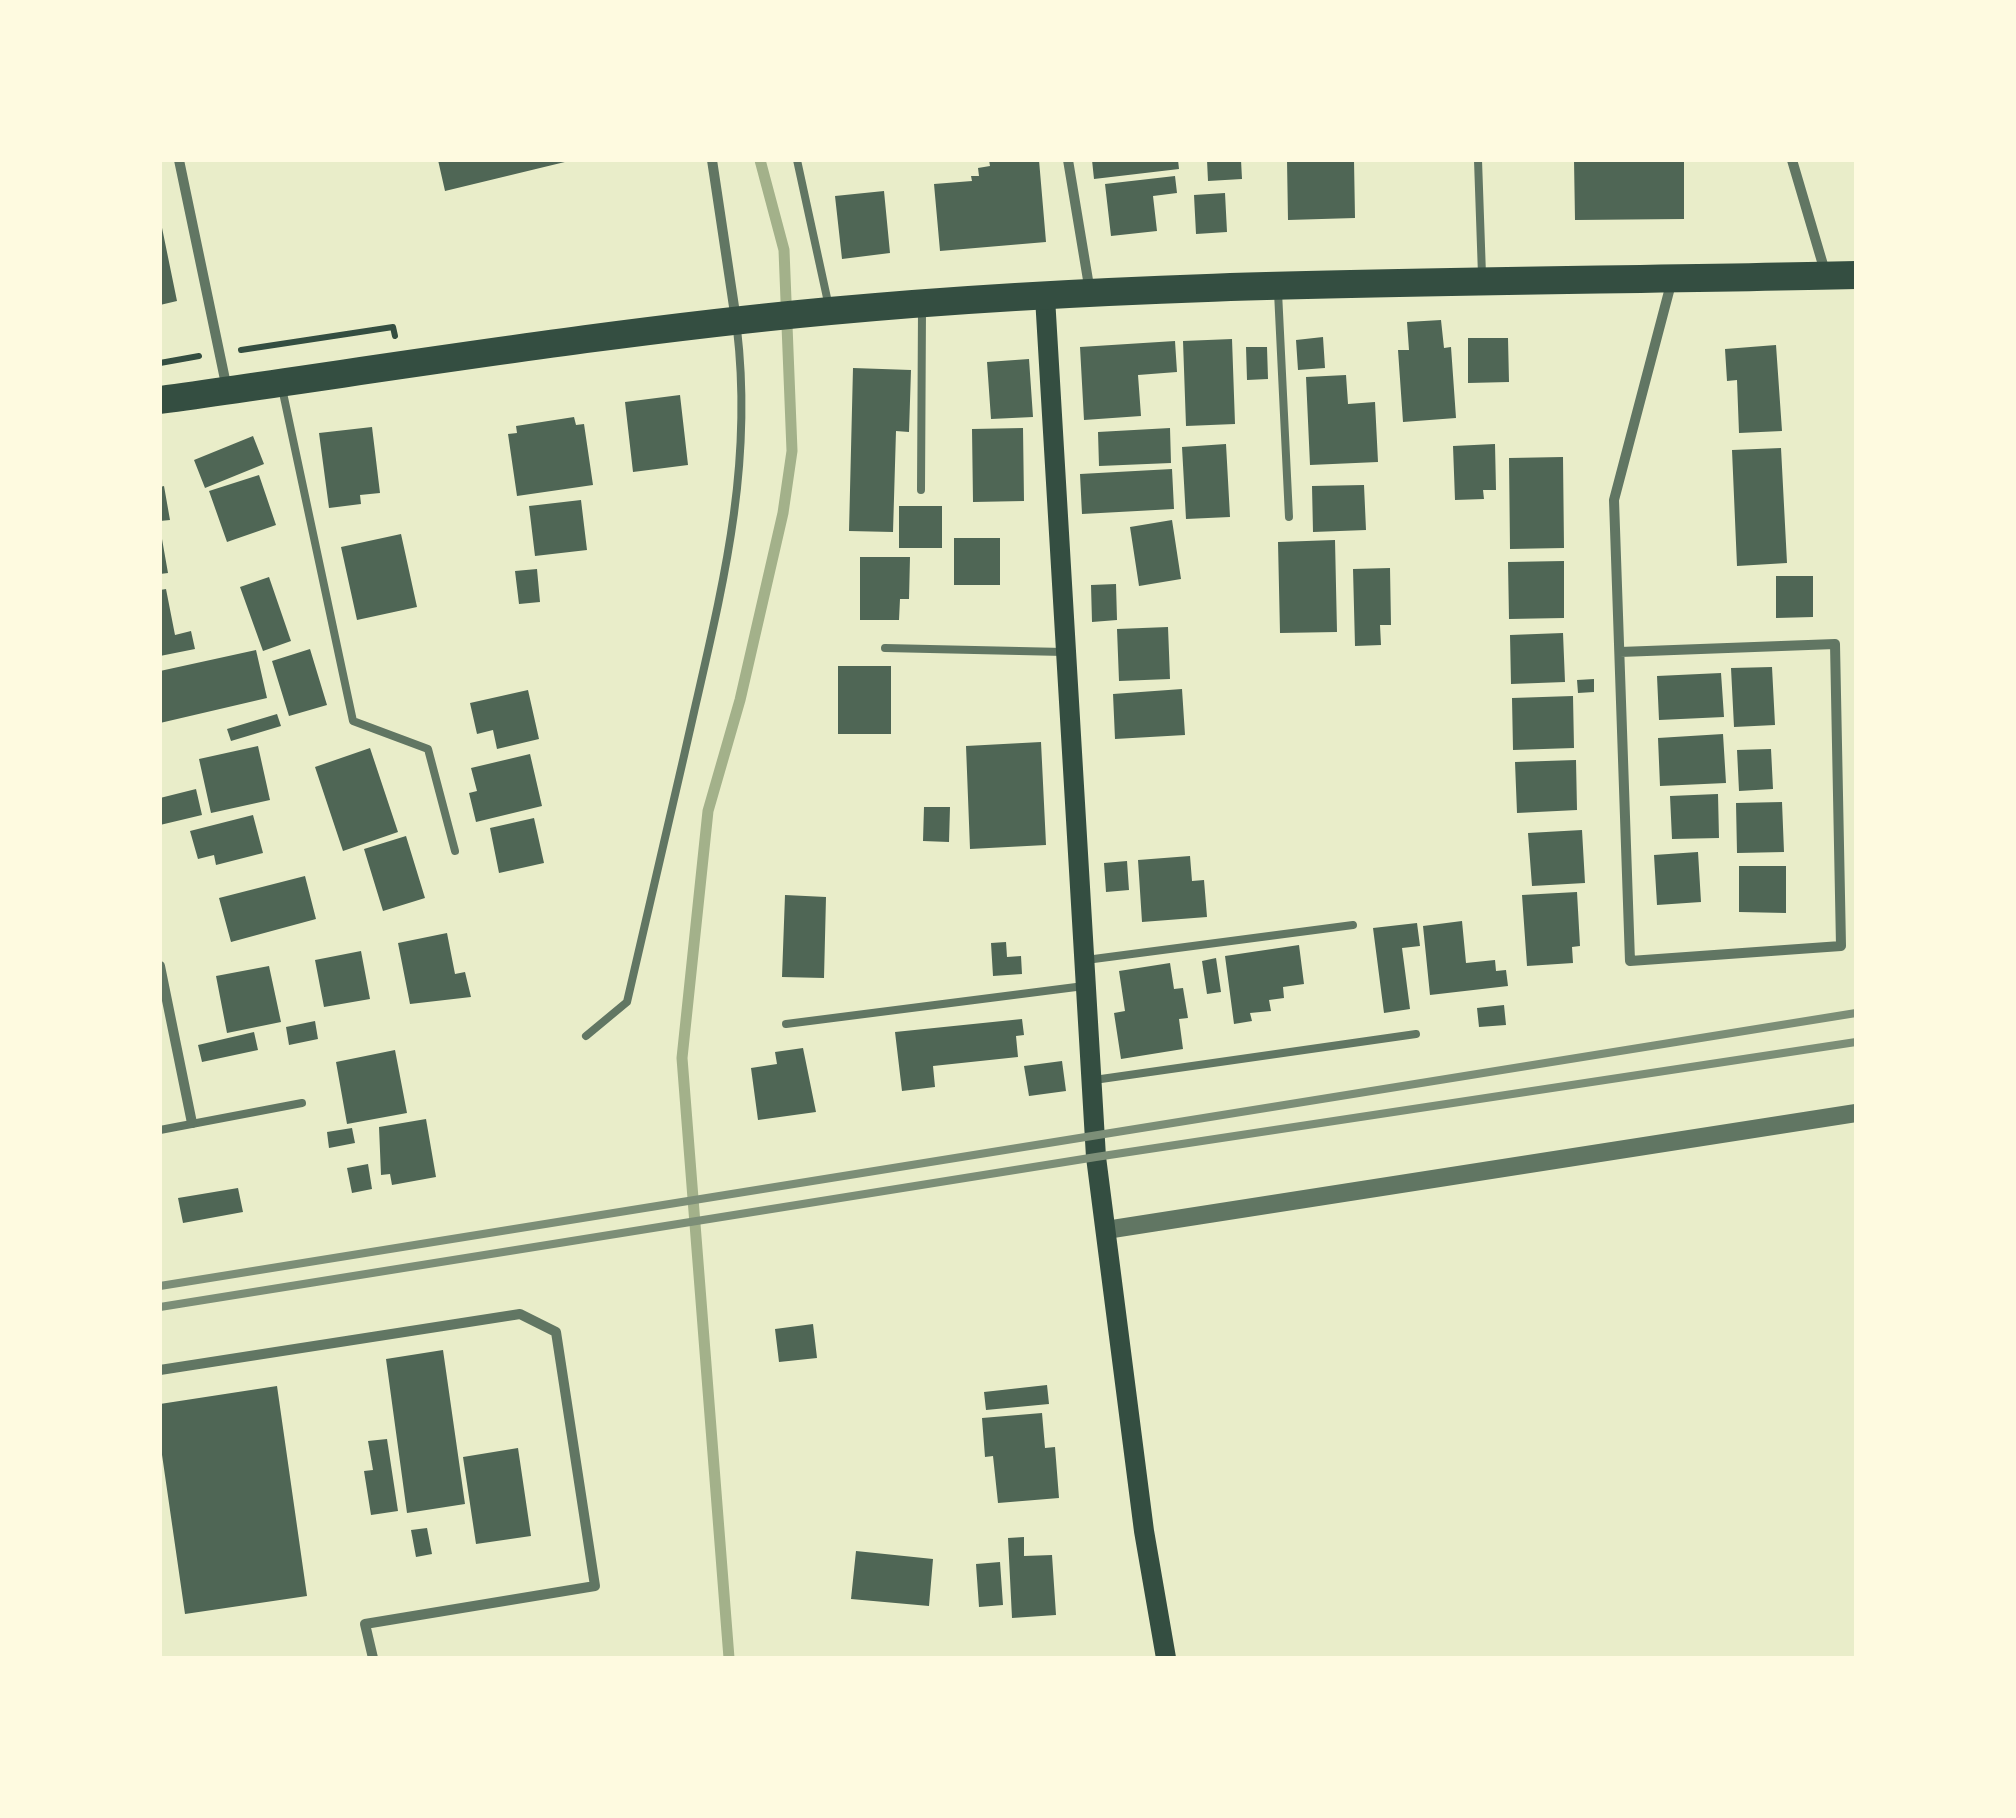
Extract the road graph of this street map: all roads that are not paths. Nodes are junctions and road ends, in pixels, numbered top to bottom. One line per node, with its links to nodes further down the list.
1 (179, 160): 18 (street)
2 (712, 160): 16 (street)
3 (797, 160): 15 (lane)
4 (1068, 160): 12 (street)
5 (1478, 160): 10 (lane)
6 (1792, 160): 8 (street)
7 (1856, 275): 8 (highway)
8 (1826, 276): 9 (highway)
9 (1672, 279): 10 (highway); 24 (street)
10 (1482, 283): 11 (highway)
11 (1278, 288): 12 (highway); 21 (lane)
12 (1090, 295): 13 (highway)
13 (1045, 297): 14 (highway); 23 (main road)
14 (922, 304): 15 (highway); 20 (lane)
15 (821, 312): 16 (highway)
16 (747, 320): 17 (highway); 32 (lane)
17 (280, 382): 18 (highway); 25 (lane)
18 (227, 390): 19 (highway)
19 (160, 400)
20 (922, 490)
21 (1289, 517)
22 (885, 648): 23 (lane)
23 (1064, 652): 27 (main road)
24 (1620, 652): 24 (street)
25 (455, 851)
26 (1354, 925): 27 (lane)
27 (1082, 960): 29 (main road)
28 (160, 966): 36 (street)
29 (1084, 986): 30 (lane); 33 (main road)
30 (786, 1024)
31 (1416, 1034): 33 (lane)
32 (586, 1036)
33 (1091, 1081): 38 (main road)
34 (302, 1102): 36 (lane)
35 (1856, 1112): 38 (street)
36 (192, 1123): 37 (lane)
37 (160, 1130)
38 (1106, 1230): 41 (main road)
39 (160, 1370): 40 (street)
40 (372, 1658)
41 (1166, 1658)

